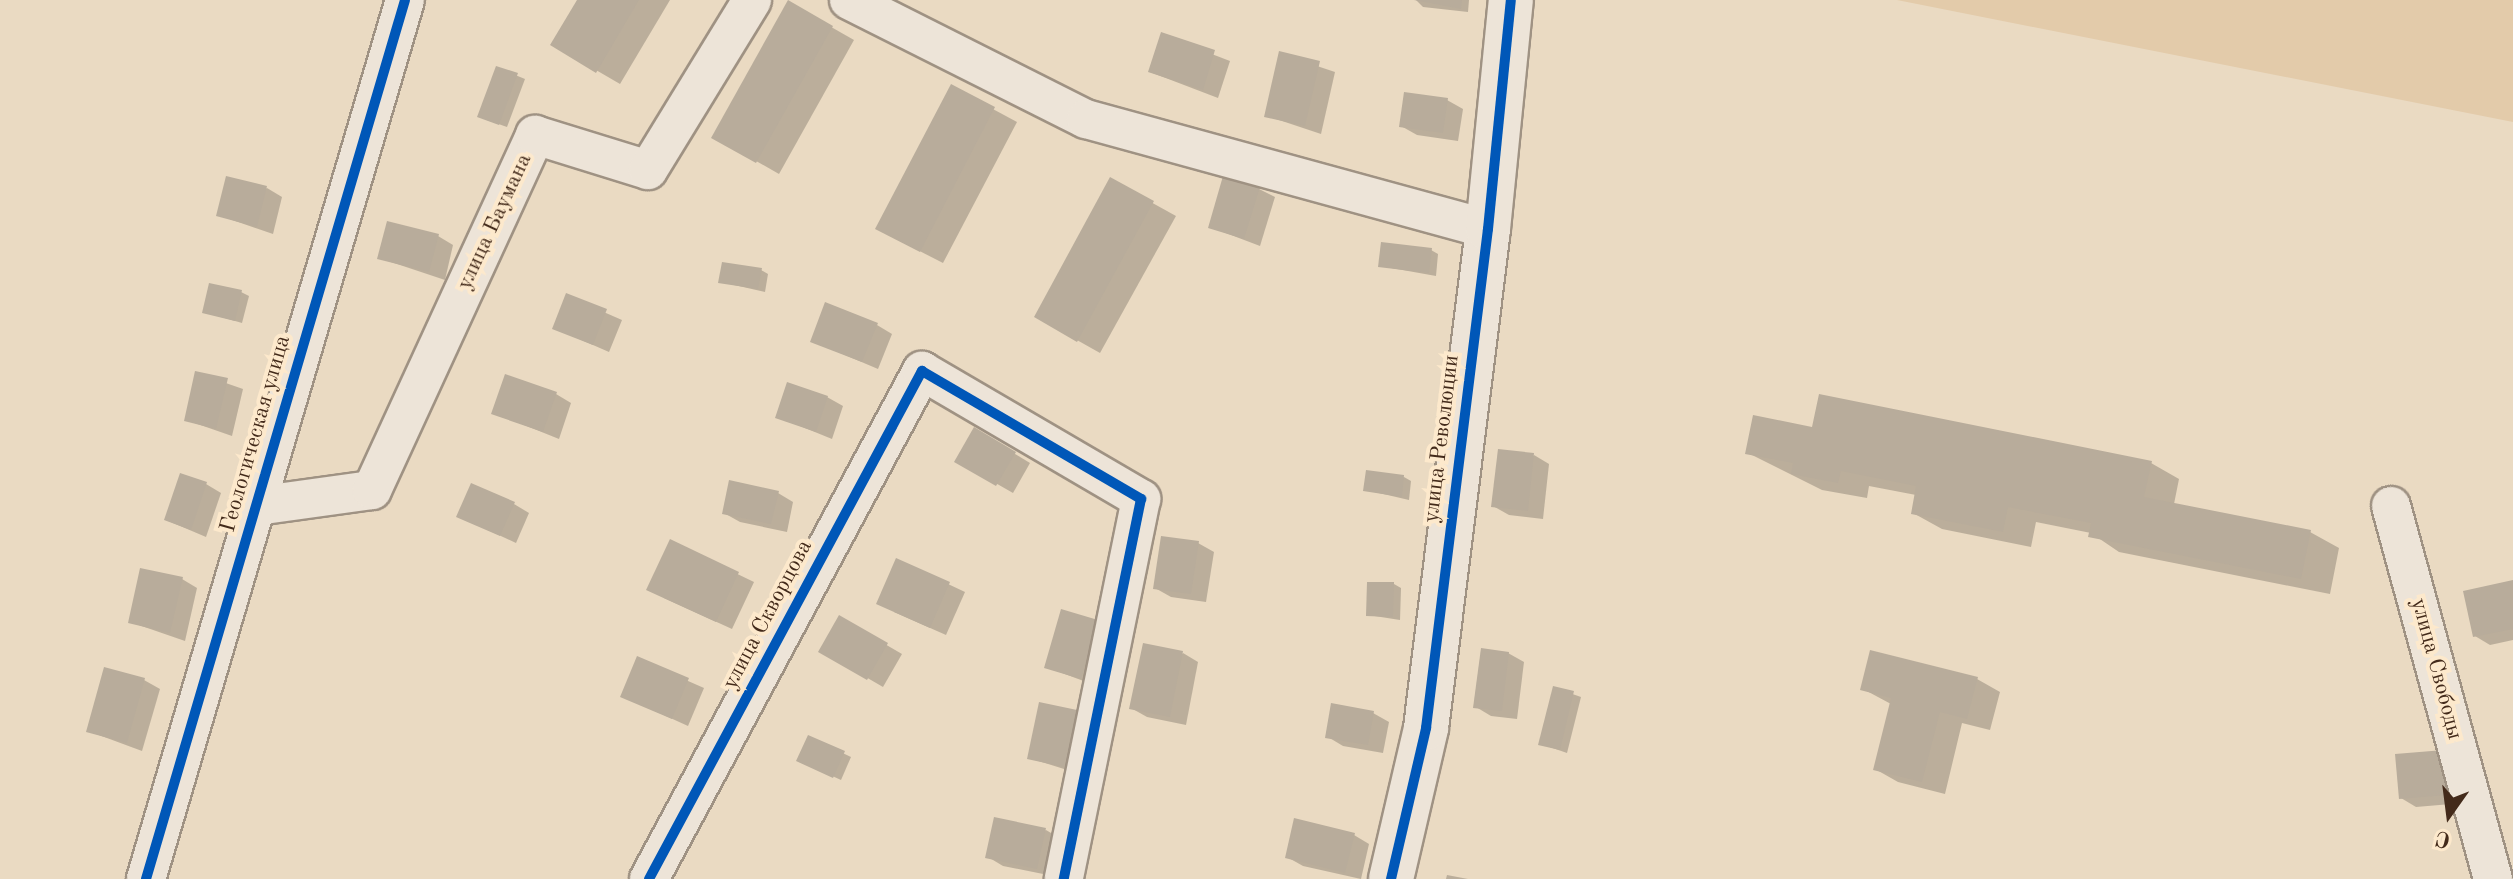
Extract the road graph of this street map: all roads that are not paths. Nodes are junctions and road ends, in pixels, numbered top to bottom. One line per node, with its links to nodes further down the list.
1 (405, 0): 6 (street, Геологическая улица)
2 (752, 0): 6 (street, улица Баумана)
3 (849, 0): 5 (street)
4 (1511, 0): 5 (street, улица Революции)
5 (1488, 229): 11 (street, улица Революции)
6 (256, 506): 8 (street, Геологическая улица)
7 (2391, 506): 12 (street, улица Свободы)
8 (146, 879)
9 (649, 879): 10 (street, улица Скворцова)
10 (1064, 879)
11 (1391, 879)
12 (2493, 879)

